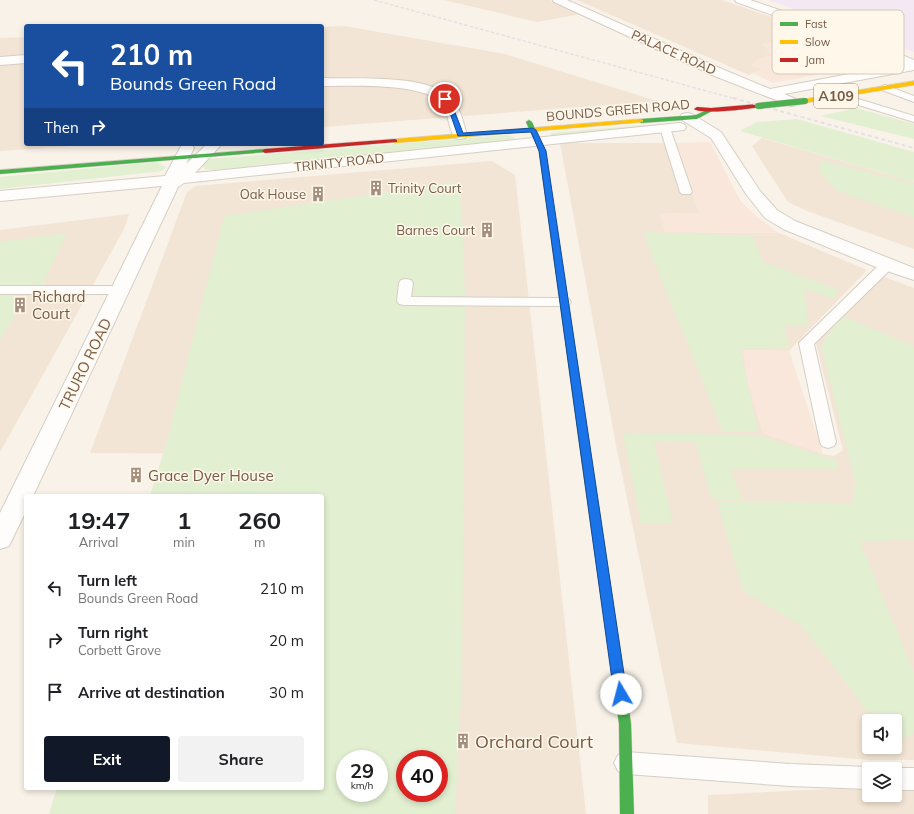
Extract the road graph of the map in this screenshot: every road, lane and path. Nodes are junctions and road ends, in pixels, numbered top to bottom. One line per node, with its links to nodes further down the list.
1 (558, 0): 15 (street, PALACE ROAD)
2 (740, 0): 3 (street)
3 (772, 11)
4 (24, 59): 5 (street)
5 (0, 61)
6 (904, 61): 7 (street)
7 (914, 66): 8 (street)
8 (904, 68)
9 (867, 74): 10 (street)
10 (844, 78): 14 (street); 15 (street)
11 (324, 82): 22 (street)
12 (914, 83): 13 (main road, BOUNDS GREEN ROAD / A109)
13 (885, 88): 14 (main road, BOUNDS GREEN ROAD / A109); 17 (lane)
14 (868, 91): 16 (main road, BOUNDS GREEN ROAD / A109)
15 (769, 93): 18 (street, PALACE ROAD)
16 (839, 96): 18 (main road, BOUNDS GREEN ROAD / A109, bridge); 20 (lane)
17 (914, 99)
18 (786, 100): 19 (main road, BOUNDS GREEN ROAD / A109, bridge)
19 (711, 110): 21 (main road, BOUNDS GREEN ROAD / A109); 23 (main road, BOUNDS GREEN ROAD / A109); 24 (street)
20 (914, 119)
21 (677, 124): 23 (street, TRINITY ROAD); 23 (main road, BOUNDS GREEN ROAD / A109); 24 (street); 31 (lane)
22 (456, 129): 23 (main road, BOUNDS GREEN ROAD / A109); 25 (main road, BOUNDS GREEN ROAD / A109)
23 (534, 131): 30 (street, TRINITY ROAD); 38 (main road)
24 (716, 135): 33 (street)
25 (324, 140)
26 (221, 146): 28 (main road, BOUNDS GREEN ROAD / A109)
27 (244, 146): 28 (main road, BOUNDS GREEN ROAD / A109)
28 (194, 150): 29 (main road, BOUNDS GREEN ROAD / A109); 30 (street, TRURO ROAD); 30 (street, TRURO ROAD)
29 (0, 172)
30 (178, 179): 32 (street, TRINITY ROAD); 37 (street, TRURO ROAD)
31 (686, 192)
32 (0, 196)
33 (887, 264): 34 (street); 39 (lane)
34 (914, 274)
35 (406, 283): 38 (lane)
36 (0, 290): 37 (lane)
37 (122, 290): 40 (street, TRURO ROAD)
38 (564, 302): 41 (main road)
39 (828, 442)
40 (0, 539)
41 (626, 763): 42 (lane); 45 (main road)
42 (862, 778)
43 (902, 778): 44 (lane)
44 (914, 779)
45 (627, 814)

